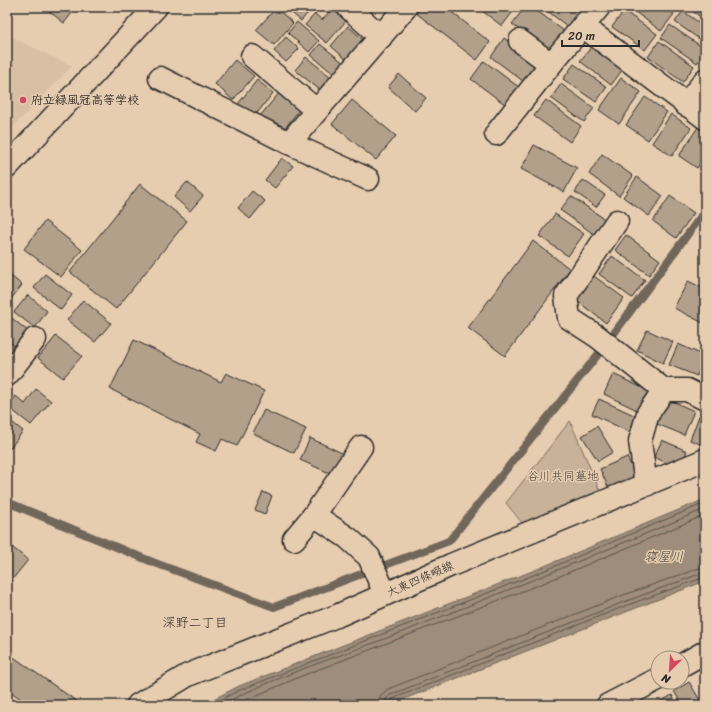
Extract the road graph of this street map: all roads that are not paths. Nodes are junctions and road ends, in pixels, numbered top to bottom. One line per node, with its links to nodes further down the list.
1 (156, 7): 17 (street)
2 (348, 7): 6 (street)
3 (406, 7): 6 (street)
4 (600, 7): 5 (street)
5 (584, 27): 9 (street); 12 (street)
6 (381, 37): 13 (street)
7 (520, 41): 9 (street)
8 (252, 56): 13 (street)
9 (551, 64): 15 (street)
10 (160, 78): 16 (street)
11 (705, 80): 12 (street)
12 (686, 105): 14 (street)
13 (316, 110): 16 (street)
14 (705, 118)
15 (496, 134)
16 (289, 143): 18 (street)
17 (7, 167)
18 (368, 178)
19 (617, 221): 22 (street)
20 (34, 338): 21 (street)
21 (7, 375)
22 (664, 390): 23 (street); 26 (street)
23 (705, 398)
24 (362, 447): 27 (street)
25 (705, 460): 26 (street, 大東四條畷線)
26 (646, 485): 29 (street, 大東四條畷線)
27 (314, 515): 28 (street); 29 (street)
28 (294, 539)
29 (385, 594): 33 (street, 大東四條畷線)
30 (705, 652): 31 (street)
31 (690, 660)
32 (650, 683): 34 (street)
33 (138, 705)
34 (608, 705)

